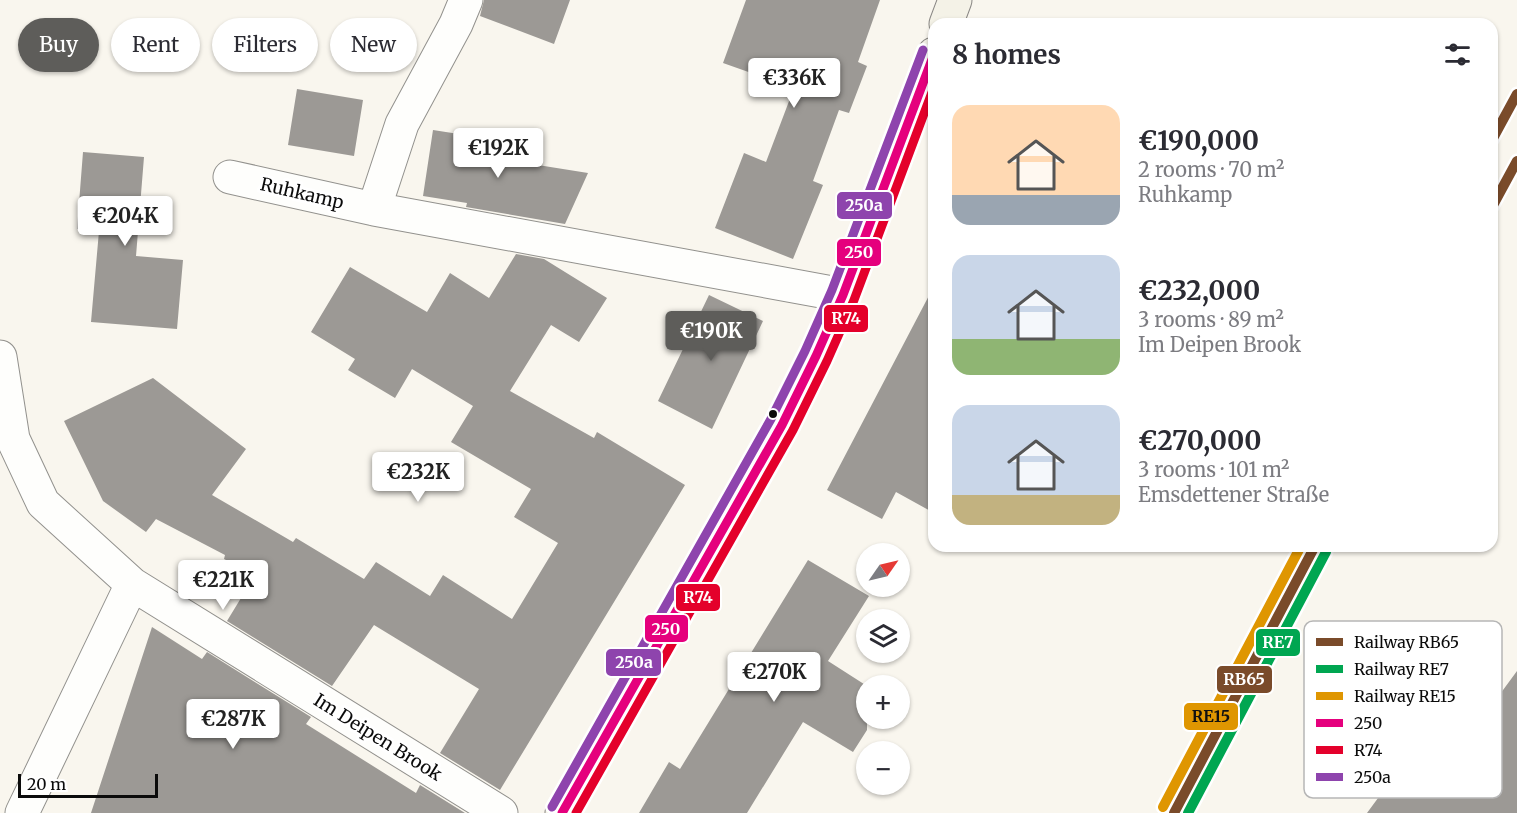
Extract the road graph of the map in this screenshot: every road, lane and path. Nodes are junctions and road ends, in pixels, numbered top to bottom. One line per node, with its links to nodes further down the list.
1 (466, 0): 6 (street)
2 (955, 0): 3 (street)
3 (948, 18)
4 (928, 70): 7 (street)
5 (230, 177): 6 (street, Ruhkamp)
6 (374, 209): 7 (street, Ruhkamp)
7 (843, 295): 12 (street)
8 (0, 357): 9 (street, Im Deipen Brook)
9 (132, 584): 10 (street); 11 (street, Im Deipen Brook)
10 (22, 813)
11 (501, 813)
12 (562, 813)

